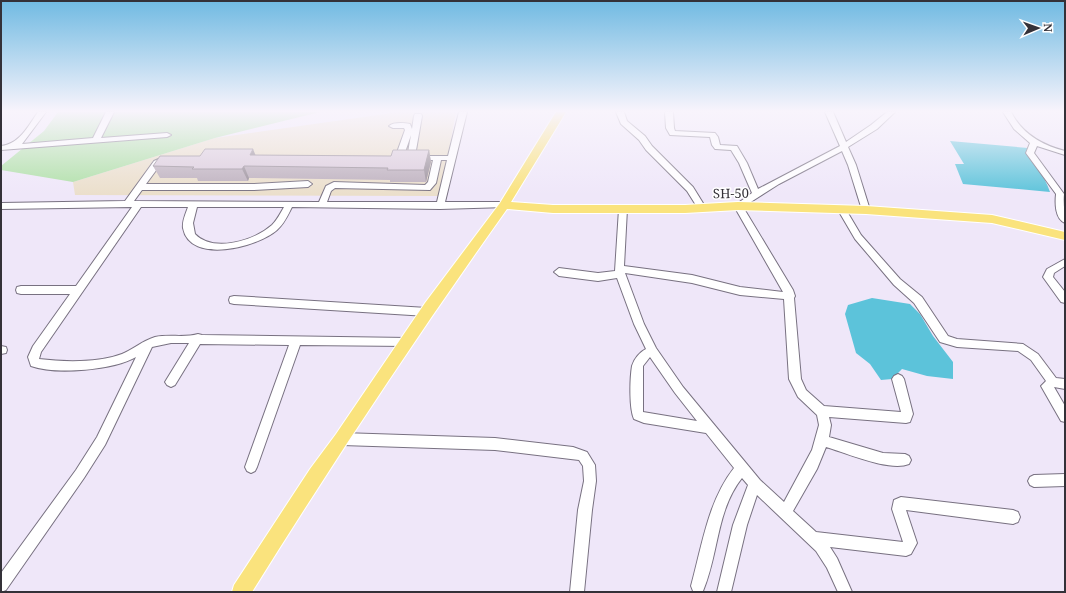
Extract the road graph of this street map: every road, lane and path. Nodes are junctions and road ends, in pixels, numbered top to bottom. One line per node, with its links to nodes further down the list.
1 (22, 140): 16 (street)
2 (112, 140): 12 (street)
3 (404, 140): 19 (street)
4 (414, 140): 19 (street)
5 (456, 140): 21 (street)
6 (544, 140): 31 (main road)
7 (643, 140): 35 (street)
8 (715, 140): 24 (street)
9 (841, 140): 14 (street)
10 (854, 140): 14 (street)
11 (1030, 140): 13 (street)
12 (96, 141): 16 (street)
13 (1034, 143): 17 (street); 25 (street)
14 (844, 147): 24 (street); 38 (street)
15 (1, 148): 16 (street)
16 (11, 148)
17 (1065, 153)
18 (169, 158): 23 (street)
19 (411, 158): 20 (street)
20 (437, 158): 21 (street); 30 (street)
21 (451, 158): 33 (street)
22 (308, 184): 23 (street)
23 (140, 187): 26 (street)
24 (756, 193): 34 (street)
25 (1062, 197): 39 (street)
26 (127, 204): 27 (street); 32 (street)
27 (139, 204): 28 (street); 45 (street)
28 (193, 205): 29 (street); 29 (street)
29 (289, 205): 30 (street)
30 (322, 205): 33 (street)
31 (504, 205): 33 (street); 36 (main road, SH-50); 49 (main road)
32 (1, 206)
33 (440, 206)
34 (738, 206): 35 (main road, SH-50); 37 (main road, SH-50); 46 (street)
35 (702, 208): 36 (main road, SH-50)
36 (623, 209): 43 (street)
37 (842, 210): 38 (main road, SH-50); 57 (street)
38 (866, 210): 40 (main road, SH-50)
39 (1065, 220)
40 (1065, 236)
41 (1065, 262): 47 (street)
42 (559, 272): 43 (street)
43 (620, 272): 46 (street); 54 (street)
44 (21, 290): 45 (street)
45 (79, 290): 53 (street)
46 (790, 296): 59 (street)
47 (1065, 299)
48 (234, 300): 49 (street)
49 (427, 312): 52 (main road)
50 (198, 338): 51 (street); 53 (street); 56 (street)
51 (296, 340): 52 (street); 65 (street)
52 (408, 342): 62 (main road)
53 (148, 344): 73 (street)
54 (652, 351): 61 (street); 61 (street)
55 (898, 378): 59 (street)
56 (171, 382)
57 (1052, 382): 58 (street); 60 (street)
58 (1065, 384)
59 (821, 411): 63 (street)
60 (1065, 417)
61 (710, 428): 66 (street)
62 (342, 439): 76 (main road); 77 (street)
63 (822, 440): 64 (street); 70 (street)
64 (905, 460)
65 (252, 466)
66 (742, 468): 69 (street); 74 (street)
67 (1065, 480): 68 (street)
68 (1034, 481)
69 (755, 484): 70 (street); 78 (street)
70 (785, 513): 72 (street)
71 (1013, 517): 72 (street)
72 (812, 538): 75 (street)
73 (1, 585)
74 (698, 586)
75 (848, 591)
76 (241, 592)
77 (577, 592)
78 (724, 592)

